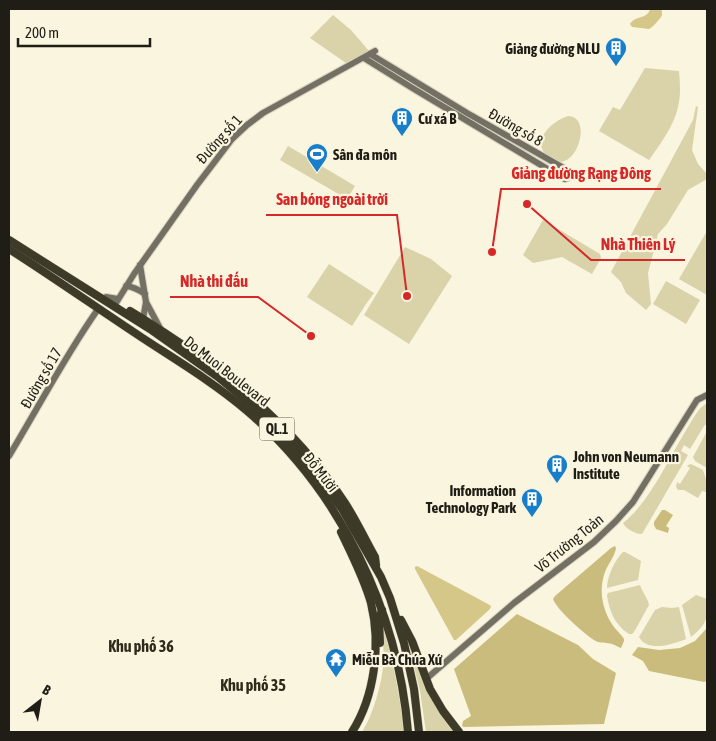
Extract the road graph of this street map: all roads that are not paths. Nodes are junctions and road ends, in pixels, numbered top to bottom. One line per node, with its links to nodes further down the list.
1 (370, 54): 2 (street, Đường số 8); 9 (street, Đường số 1)
2 (415, 86): 3 (street, Đường số 8); 4 (street, Đường số 8)
3 (467, 113): 4 (street); 4 (street, Đường số 8)
4 (464, 119)
5 (9, 234): 12 (highway, QL.1)
6 (9, 240): 12 (highway, QL.1)
7 (9, 249): 14 (highway, QL.1)
8 (9, 254): 14 (highway, QL.1)
9 (140, 265): 10 (street, Đường số 1); 11 (street)
10 (126, 286): 11 (street); 13 (street, Đường số 1)
11 (145, 298): 16 (street); 17 (street)
12 (105, 299): 13 (highway, Đỗ Mười / QL.1); 14 (highway)
13 (115, 303): 15 (highway); 16 (highway, Đỗ Mười / QL.1)
14 (97, 311): 15 (highway, Đỗ Mười / QL.1); 22 (street, Đường số 17)
15 (106, 317): 18 (highway, Đỗ Mười / QL.1)
16 (141, 321): 17 (highway, Đỗ Mười / QL.1); 18 (highway); 25 (highway, Do Muoi Boulevard / QL.1)
17 (161, 330): 25 (highway, Đỗ Mười / QL.1)
18 (132, 334): 23 (highway, Đỗ Mười / QL.1); 24 (highway, Đỗ Mười / QL.1)
19 (707, 395): 20 (street)
20 (697, 400): 21 (street); 29 (street, Võ Trường Toản)
21 (707, 400)
22 (9, 456)
23 (306, 479): 24 (highway); 30 (highway, Đỗ Mười / QL.1)
24 (320, 491): 27 (highway, Đỗ Mười / QL.1)
25 (376, 570): 26 (highway, Đỗ Mười / QL.1)
26 (390, 598): 28 (highway, QL.1); 33 (highway, Đỗ Mười / QL.1)
27 (382, 610): 31 (highway); 32 (highway, Đỗ Mười / QL.1)
28 (399, 616): 29 (highway, QL.1); 33 (highway, Đỗ Mười / QL.1)
29 (427, 678): 34 (highway, QL.1); 35 (highway, QL.1)
30 (352, 732)
31 (357, 732)
32 (408, 732)
33 (421, 732)
34 (460, 732)
35 (463, 732)

